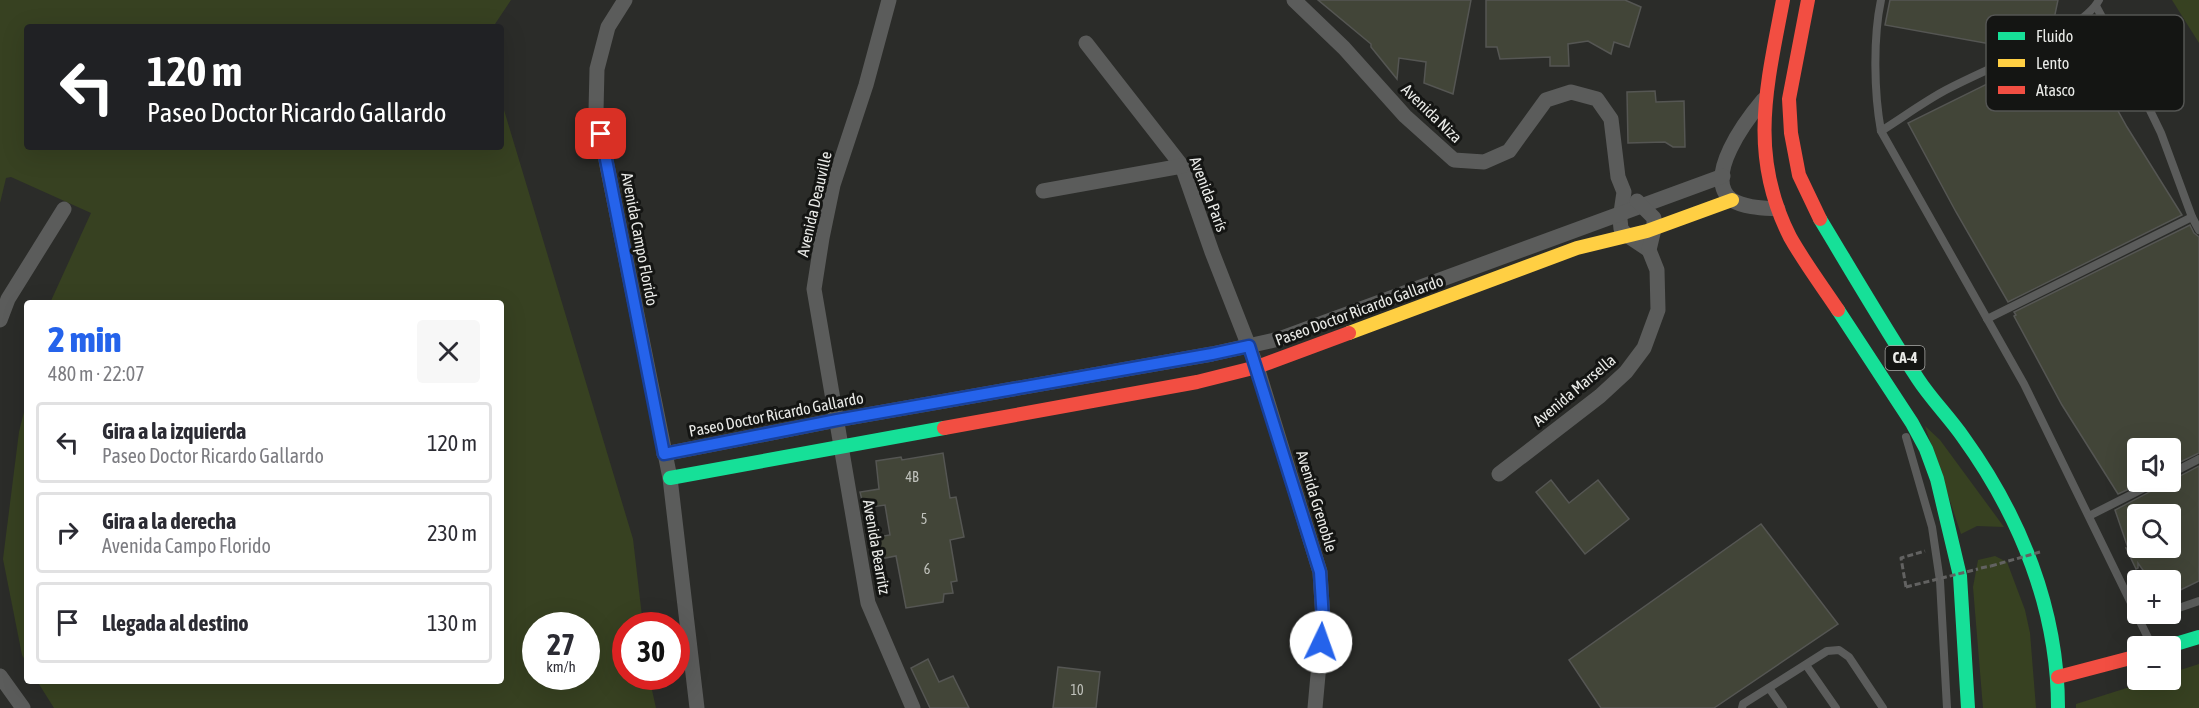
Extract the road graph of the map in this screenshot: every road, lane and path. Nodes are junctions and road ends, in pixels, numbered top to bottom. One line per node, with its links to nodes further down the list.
1 (625, 0): 37 (street, Avenida Campo Florido)
2 (889, 0): 34 (street, Avenida Deauville)
3 (1294, 0): 17 (street, Avenida Niza)
4 (1783, 0): 11 (main road, CA-4)
5 (1808, 0): 56 (main road, CA-4)
6 (1881, 0): 13 (lane)
7 (2097, 3): 8 (lane)
8 (2084, 15)
9 (1086, 44): 14 (street, Avenida París)
10 (1986, 70): 13 (lane)
11 (1765, 98): 15 (street); 21 (main road, CA-4)
12 (2150, 111): 23 (lane)
13 (1881, 131): 28 (lane)
14 (1182, 166): 16 (street); 30 (street, Avenida París)
15 (1723, 176): 18 (street); 19 (street, Paseo Doctor Ricardo Gallardo)
16 (1043, 191)
17 (1624, 192): 19 (street); 22 (street, Avenida Niza)
18 (1732, 200): 21 (street); 24 (main road, Paseo Doctor Ricardo Gallardo)
19 (1643, 206): 22 (street, Paseo Doctor Ricardo Gallardo); 24 (street)
20 (64, 209): 29 (street)
21 (1778, 209): 32 (main road, CA-4)
22 (1621, 214): 26 (street, Avenida Niza); 30 (street, Paseo Doctor Ricardo Gallardo)
23 (2192, 217): 25 (lane); 28 (lane)
24 (1654, 229): 26 (main road, Paseo Doctor Ricardo Gallardo); 27 (street, Avenida Marsella)
25 (2199, 230)
26 (1628, 236): 27 (street); 31 (main road, Paseo Doctor Ricardo Gallardo)
27 (1649, 250): 40 (street, Avenida Marsella)
28 (1987, 319): 43 (lane)
29 (0, 320)
30 (1249, 346): 31 (street, Avenida Grenoble); 34 (street, Paseo Doctor Ricardo Gallardo)
31 (1257, 367): 36 (main road, Paseo Doctor Ricardo Gallardo); 62 (street, Avenida Grenoble)
32 (1884, 377): 33 (lane); 68 (main road, CA-4)
33 (1899, 419)
34 (837, 420): 36 (street, Avenida Bearritz); 37 (street, Paseo Doctor Ricardo Gallardo)
35 (1903, 429): 44 (lane)
36 (841, 446): 41 (main road, Paseo Doctor Ricardo Gallardo); 61 (street, Avenida Bearritz)
37 (664, 454): 41 (street, Avenida Campo Florido)
38 (2199, 459): 39 (lane)
39 (2181, 468)
40 (1499, 474)
41 (670, 478): 60 (street, Avenida Campo Florido)
42 (2136, 492): 43 (lane)
43 (2089, 516): 48 (lane)
44 (1935, 548): 47 (path, bridge); 67 (lane)
45 (2040, 552): 46 (path, bridge)
46 (1983, 568)
47 (1978, 569)
48 (2127, 593)
49 (2199, 601): 50 (lane)
50 (2181, 607)
51 (2199, 637): 52 (main road)
52 (2181, 642)
53 (2127, 659): 56 (main road)
54 (1806, 665): 57 (lane); 65 (lane); 66 (lane)
55 (0, 676): 59 (street)
56 (2058, 677): 58 (main road); 69 (main road, CA-4)
57 (1769, 688): 63 (lane); 64 (lane)
58 (2043, 700)
59 (23, 708)
60 (697, 708)
61 (913, 708)
62 (1316, 708)
63 (1742, 708)
64 (1782, 708)
65 (1836, 708)
66 (1882, 708)
67 (1947, 708)
68 (1968, 708)
69 (2058, 708)

